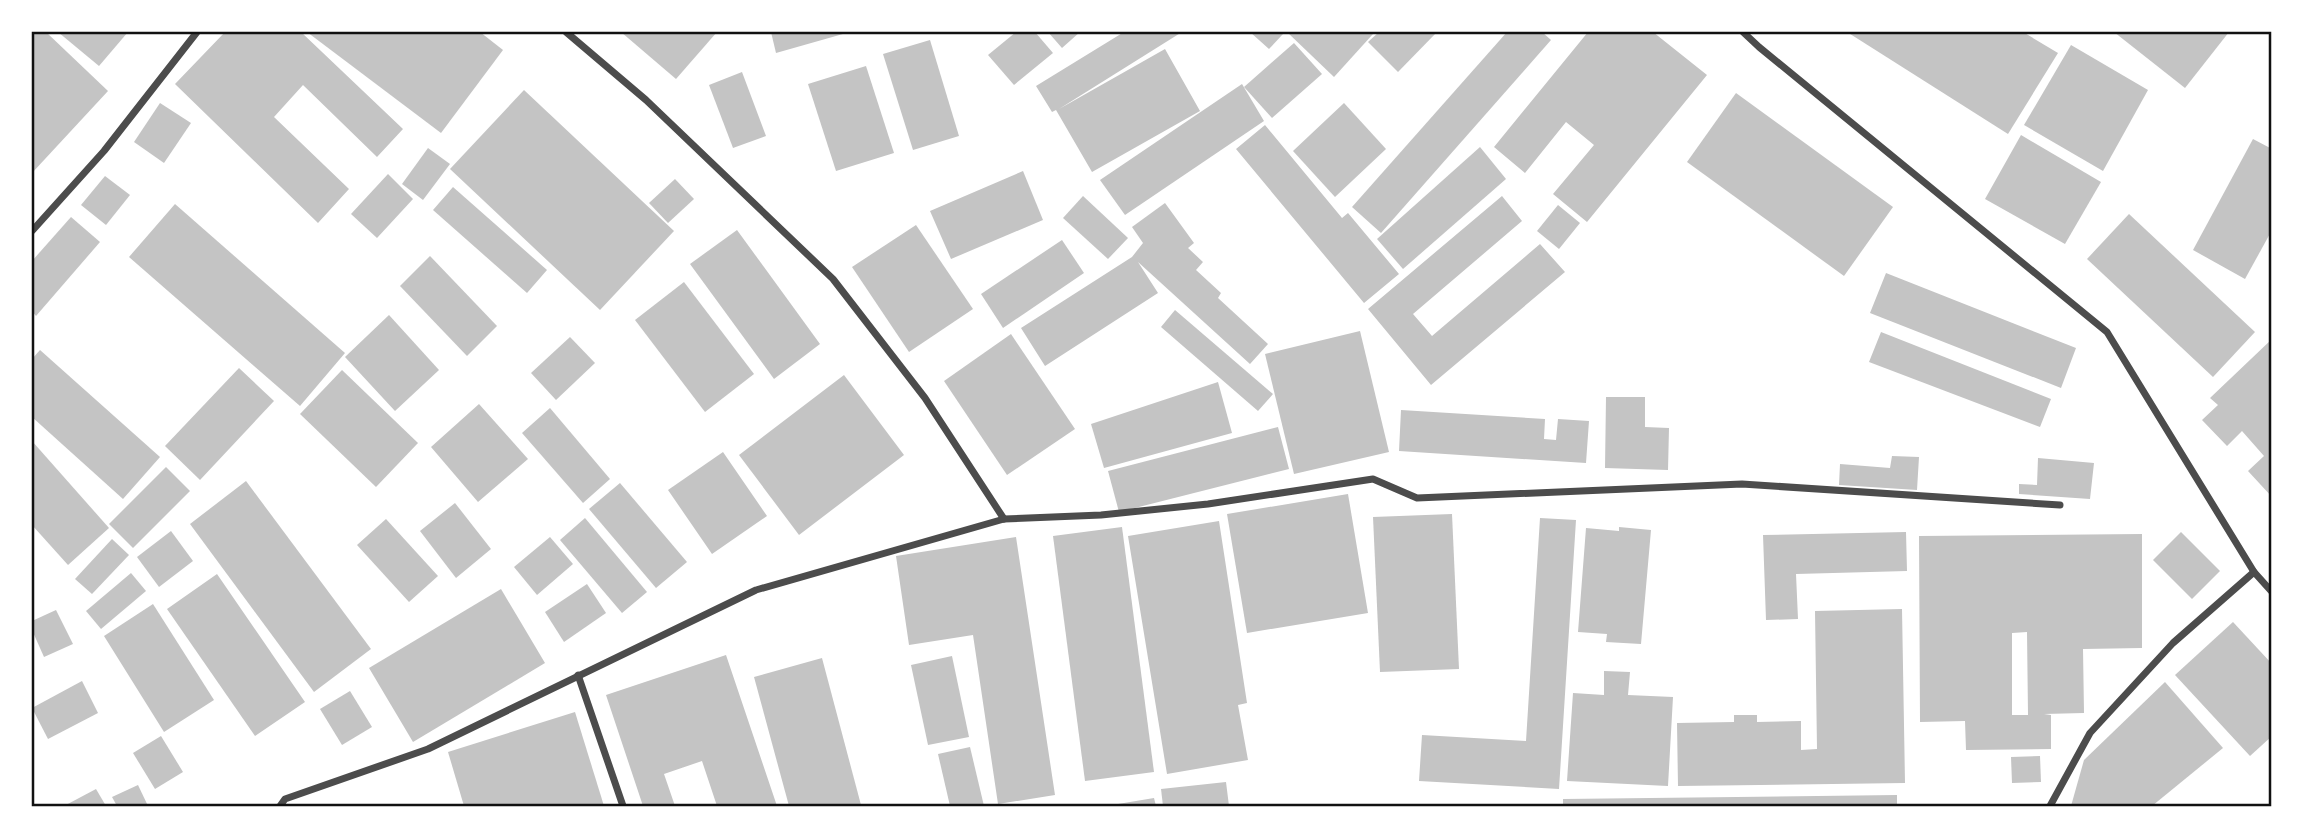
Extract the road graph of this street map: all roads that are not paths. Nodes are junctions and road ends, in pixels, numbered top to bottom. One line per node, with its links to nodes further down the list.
1 (197, 32): 4 (street)
2 (566, 32): 6 (street)
3 (1743, 32): 7 (street)
4 (32, 231)
5 (2060, 505): 6 (street)
6 (1004, 519): 9 (street)
7 (2254, 572): 8 (street); 12 (street)
8 (2272, 592)
9 (578, 675): 10 (street); 11 (street)
10 (280, 807)
11 (623, 807)
12 (2050, 807)

